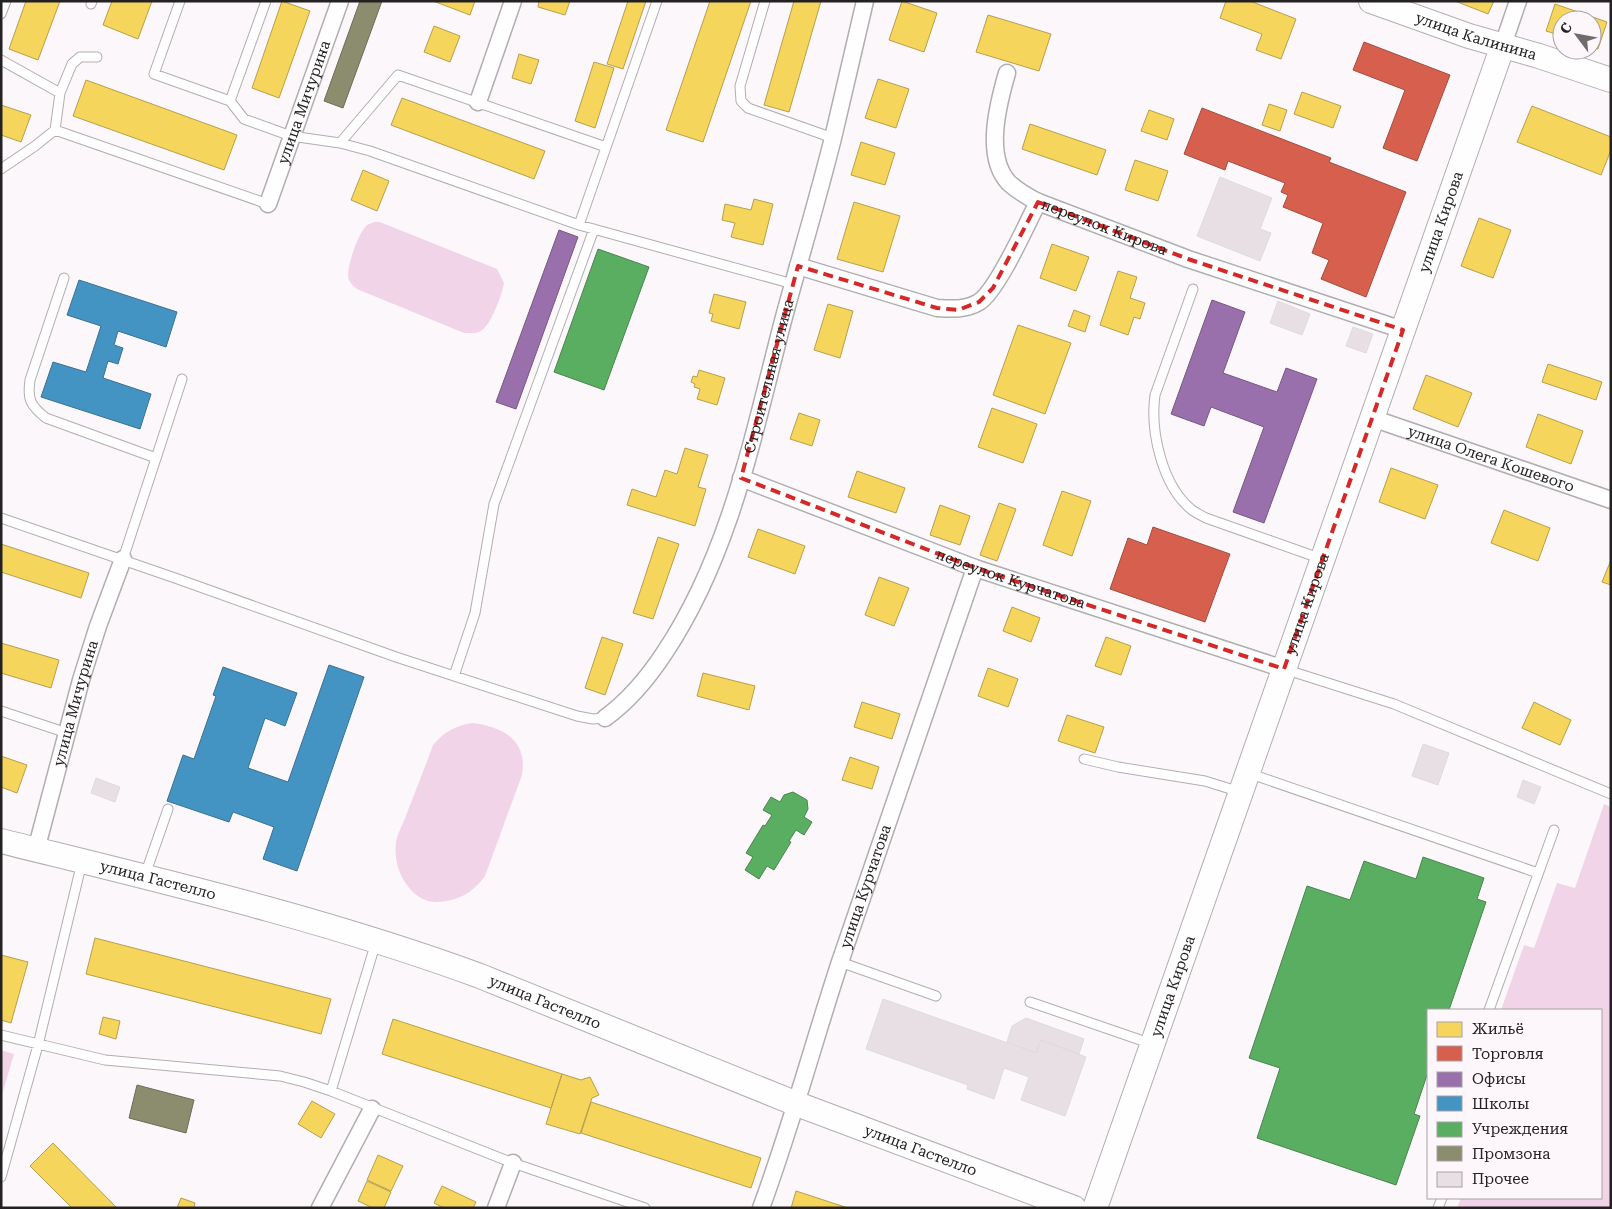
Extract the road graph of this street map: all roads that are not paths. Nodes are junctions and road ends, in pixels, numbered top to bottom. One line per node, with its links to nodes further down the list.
1 (6, 1): 11 (lane)
2 (180, 1): 18 (lane)
3 (266, 1): 18 (lane)
4 (340, 1): 21 (street, улица Мичурина)
5 (513, 1): 19 (street)
6 (657, 1): 24 (lane)
7 (765, 1): 22 (lane)
8 (865, 1): 22 (street, Строительная улица)
9 (1371, 1): 12 (street, улица Калинина)
10 (1518, 1): 12 (street, улица Кирова)
11 (1, 14)
12 (1503, 45): 16 (street, улица Калинина); 34 (street, улица Кирова)
13 (97, 57): 17 (lane)
14 (1, 60): 17 (lane)
15 (1007, 73): 26 (street)
16 (1611, 80)
17 (60, 92): 20 (lane)
18 (230, 101): 21 (lane)
19 (478, 102): 23 (lane); 24 (lane)
20 (55, 130): 25 (lane); 27 (lane)
21 (291, 136): 23 (lane); 27 (street, улица Мичурина)
22 (833, 138): 30 (street, Строительная улица)
23 (340, 143): 28 (lane)
24 (606, 147): 28 (lane)
25 (1, 169)
26 (1038, 202): 30 (street, переулок Кирова); 34 (street, переулок Кирова)
27 (268, 204)
28 (580, 225): 29 (lane)
29 (594, 229): 32 (lane); 45 (lane)
30 (798, 266): 32 (street, Строительная улица)
31 (64, 278): 37 (lane)
32 (793, 284): 38 (street, Строительная улица)
33 (1193, 289): 42 (lane)
34 (1403, 330): 36 (street, улица Кирова)
35 (182, 379): 37 (lane)
36 (1372, 418): 39 (street, улица Олега Кошевого); 42 (street, улица Кирова)
37 (156, 458): 41 (lane)
38 (741, 478): 43 (street, переулок Курчатова); 47 (street, Строительная улица)
39 (1611, 500)
40 (1, 518): 41 (lane)
41 (123, 559): 45 (lane); 48 (street, улица Мичурина)
42 (1322, 559): 44 (street, улица Кирова)
43 (975, 568): 44 (street, переулок Курчатова); 60 (street, улица Курчатова)
44 (1284, 669): 50 (street, улица Кирова); 51 (lane)
45 (454, 676): 47 (lane)
46 (1, 711): 48 (lane)
47 (605, 718)
48 (67, 733): 55 (street, улица Мичурина)
49 (1084, 759): 50 (lane)
50 (1244, 782): 57 (lane); 65 (street, улица Кирова)
51 (1611, 794)
52 (168, 809): 58 (lane)
53 (1554, 830): 57 (lane)
54 (1, 841): 55 (street, улица Гастелло)
55 (36, 850): 56 (street, улица Гастелло)
56 (82, 862): 58 (street, улица Гастелло); 66 (lane)
57 (1538, 873): 63 (lane)
58 (144, 878): 59 (street, улица Гастелло)
59 (376, 942): 67 (lane); 68 (street, улица Гастелло)
60 (840, 962): 61 (lane); 68 (street, улица Курчатова)
61 (936, 996)
62 (1030, 1002): 65 (lane)
63 (1489, 1009)
64 (1, 1035): 66 (lane)
65 (1152, 1044): 77 (street, улица Кирова)
66 (38, 1045): 67 (lane); 71 (lane)
67 (331, 1091): 69 (lane)
68 (797, 1104): 75 (street, улица Курчатова); 76 (street, улица Гастелло)
69 (372, 1109): 70 (lane); 72 (street)
70 (513, 1164): 73 (street); 74 (lane)
71 (1, 1176)
72 (320, 1208)
73 (496, 1208)
74 (645, 1208)
75 (761, 1208)
76 (1074, 1208)
77 (1095, 1208)

